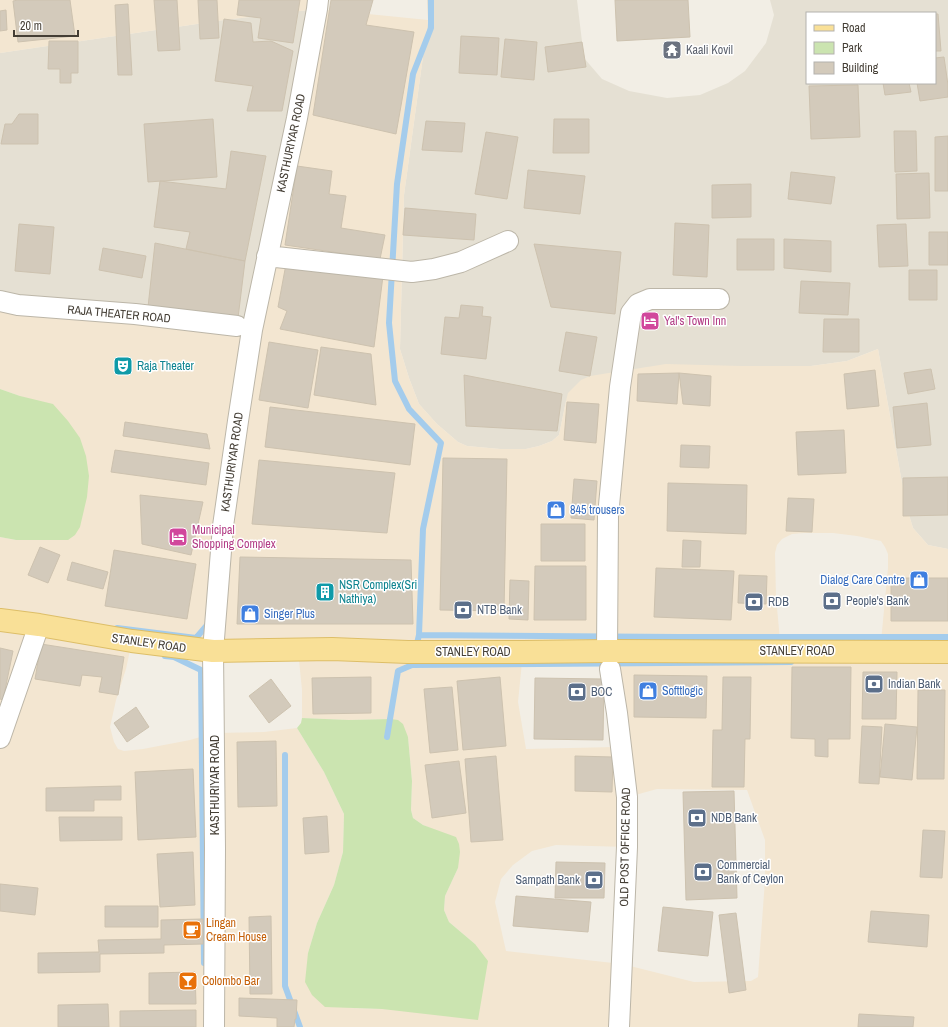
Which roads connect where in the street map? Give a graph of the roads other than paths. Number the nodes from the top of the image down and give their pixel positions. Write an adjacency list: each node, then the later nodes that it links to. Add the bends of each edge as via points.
1 (318, 0): 3 (street, KASTHURIYAR ROAD, via 297,118)
2 (508, 241): 3 (street, via 461,262 412,272)
3 (267, 256): 9 (street, KASTHURIYAR ROAD, via 252,330 223,526)
4 (719, 299): 11 (street, OLD POST OFFICE ROAD, via 650,299 638,304 632,313 620,387 608,516)
5 (0, 301): 6 (street, RAJA THEATER ROAD, via 18,305 135,314)
6 (237, 326)
7 (0, 620): 8 (main road, STANLEY ROAD)
8 (39, 625): 9 (main road, STANLEY ROAD, via 132,641); 12 (street)
9 (213, 651): 11 (main road, STANLEY ROAD, via 332,649 523,652); 13 (street, KASTHURIYAR ROAD)
10 (948, 652): 11 (main road, STANLEY ROAD)
11 (608, 660): 14 (street, OLD POST OFFICE ROAD, via 627,797)
12 (0, 738)
13 (214, 1027)
14 (619, 1027)

